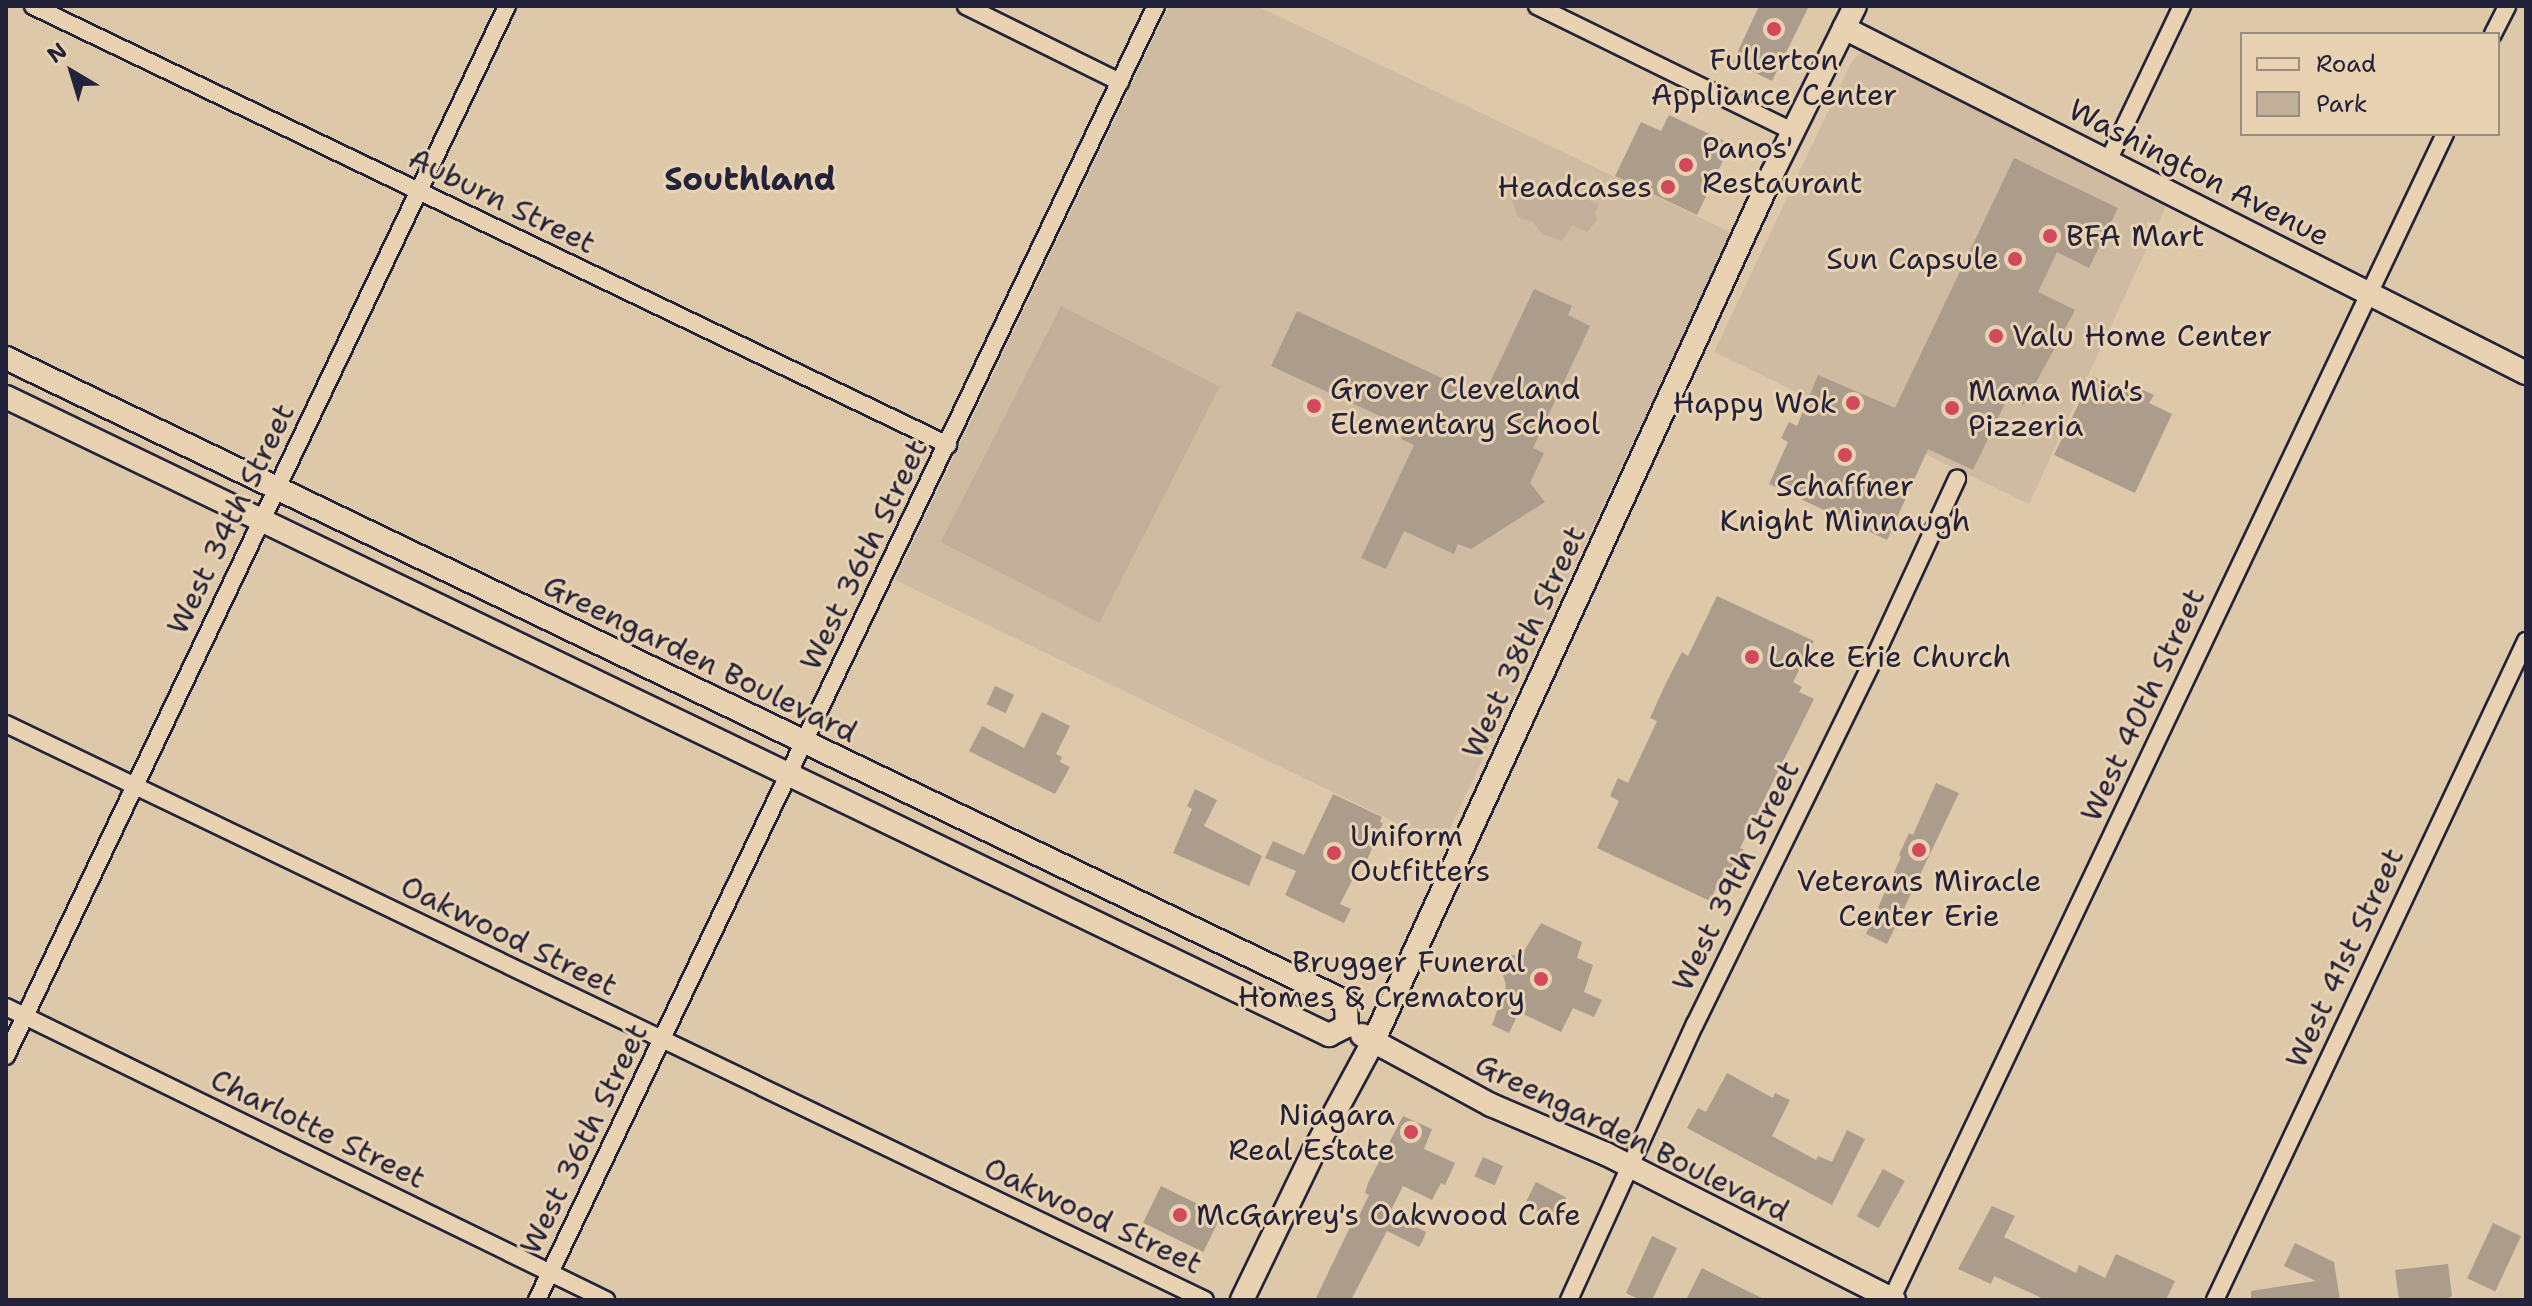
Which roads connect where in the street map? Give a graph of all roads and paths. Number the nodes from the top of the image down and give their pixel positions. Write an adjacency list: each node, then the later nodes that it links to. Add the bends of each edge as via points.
1 (33, 6): 15 (street, Auburn Street)
2 (507, 6): 15 (street, West 34th Street)
3 (966, 6): 11 (street)
4 (1156, 6): 11 (street, West 36th Street)
5 (1537, 6): 12 (street)
6 (1855, 6): 9 (street, West 38th Street)
7 (2182, 6): 14 (street)
8 (2507, 6): 10 (street)
9 (1844, 28): 12 (street, West 38th Street); 14 (street, Washington Avenue)
10 (2494, 32)
11 (1120, 82): 20 (street, West 36th Street)
12 (1792, 131): 33 (street, West 38th Street)
13 (2444, 136): 16 (street, West 40th Street)
14 (2108, 161): 16 (street, Washington Avenue)
15 (419, 192): 20 (street, Auburn Street); 22 (street, West 34th Street)
16 (2369, 292): 18 (street, Washington Avenue); 42 (street, West 40th Street)
17 (6, 358): 22 (street, Greengarden Boulevard)
18 (2526, 373)
19 (6, 397): 23 (street)
20 (948, 445): 26 (street, West 36th Street)
21 (1957, 479): 35 (street, West 39th Street)
22 (277, 487): 23 (street, West 34th Street); 26 (street, Greengarden Boulevard)
23 (261, 520): 27 (street); 28 (street, West 34th Street)
24 (2526, 641): 43 (street, West 41st Street)
25 (6, 724): 28 (street, Oakwood Street)
26 (805, 744): 27 (street, West 36th Street); 31 (street, Greengarden Boulevard, via 1346,1002)
27 (790, 776): 31 (street, via 1329,1035); 32 (street, West 36th Street)
28 (133, 786): 30 (street, West 34th Street); 32 (street, Oakwood Street)
29 (6, 1007): 30 (street, Charlotte Street)
30 (24, 1016): 34 (street, West 34th Street); 36 (street, Charlotte Street)
31 (1347, 1026): 33 (street, Greengarden Boulevard)
32 (662, 1041): 36 (street, West 36th Street); 39 (street, Oakwood Street)
33 (1373, 1042): 35 (street, Greengarden Boulevard, via 1491,1105); 40 (street, West 38th Street)
34 (6, 1056)
35 (1631, 1167): 41 (street, West 39th Street); 42 (street, Greengarden Boulevard)
36 (550, 1273): 37 (street, West 36th Street); 38 (street, Charlotte Street)
37 (537, 1300)
38 (606, 1300)
39 (1205, 1300)
40 (1242, 1300)
41 (1569, 1300)
42 (1892, 1300)
43 (2215, 1300)

